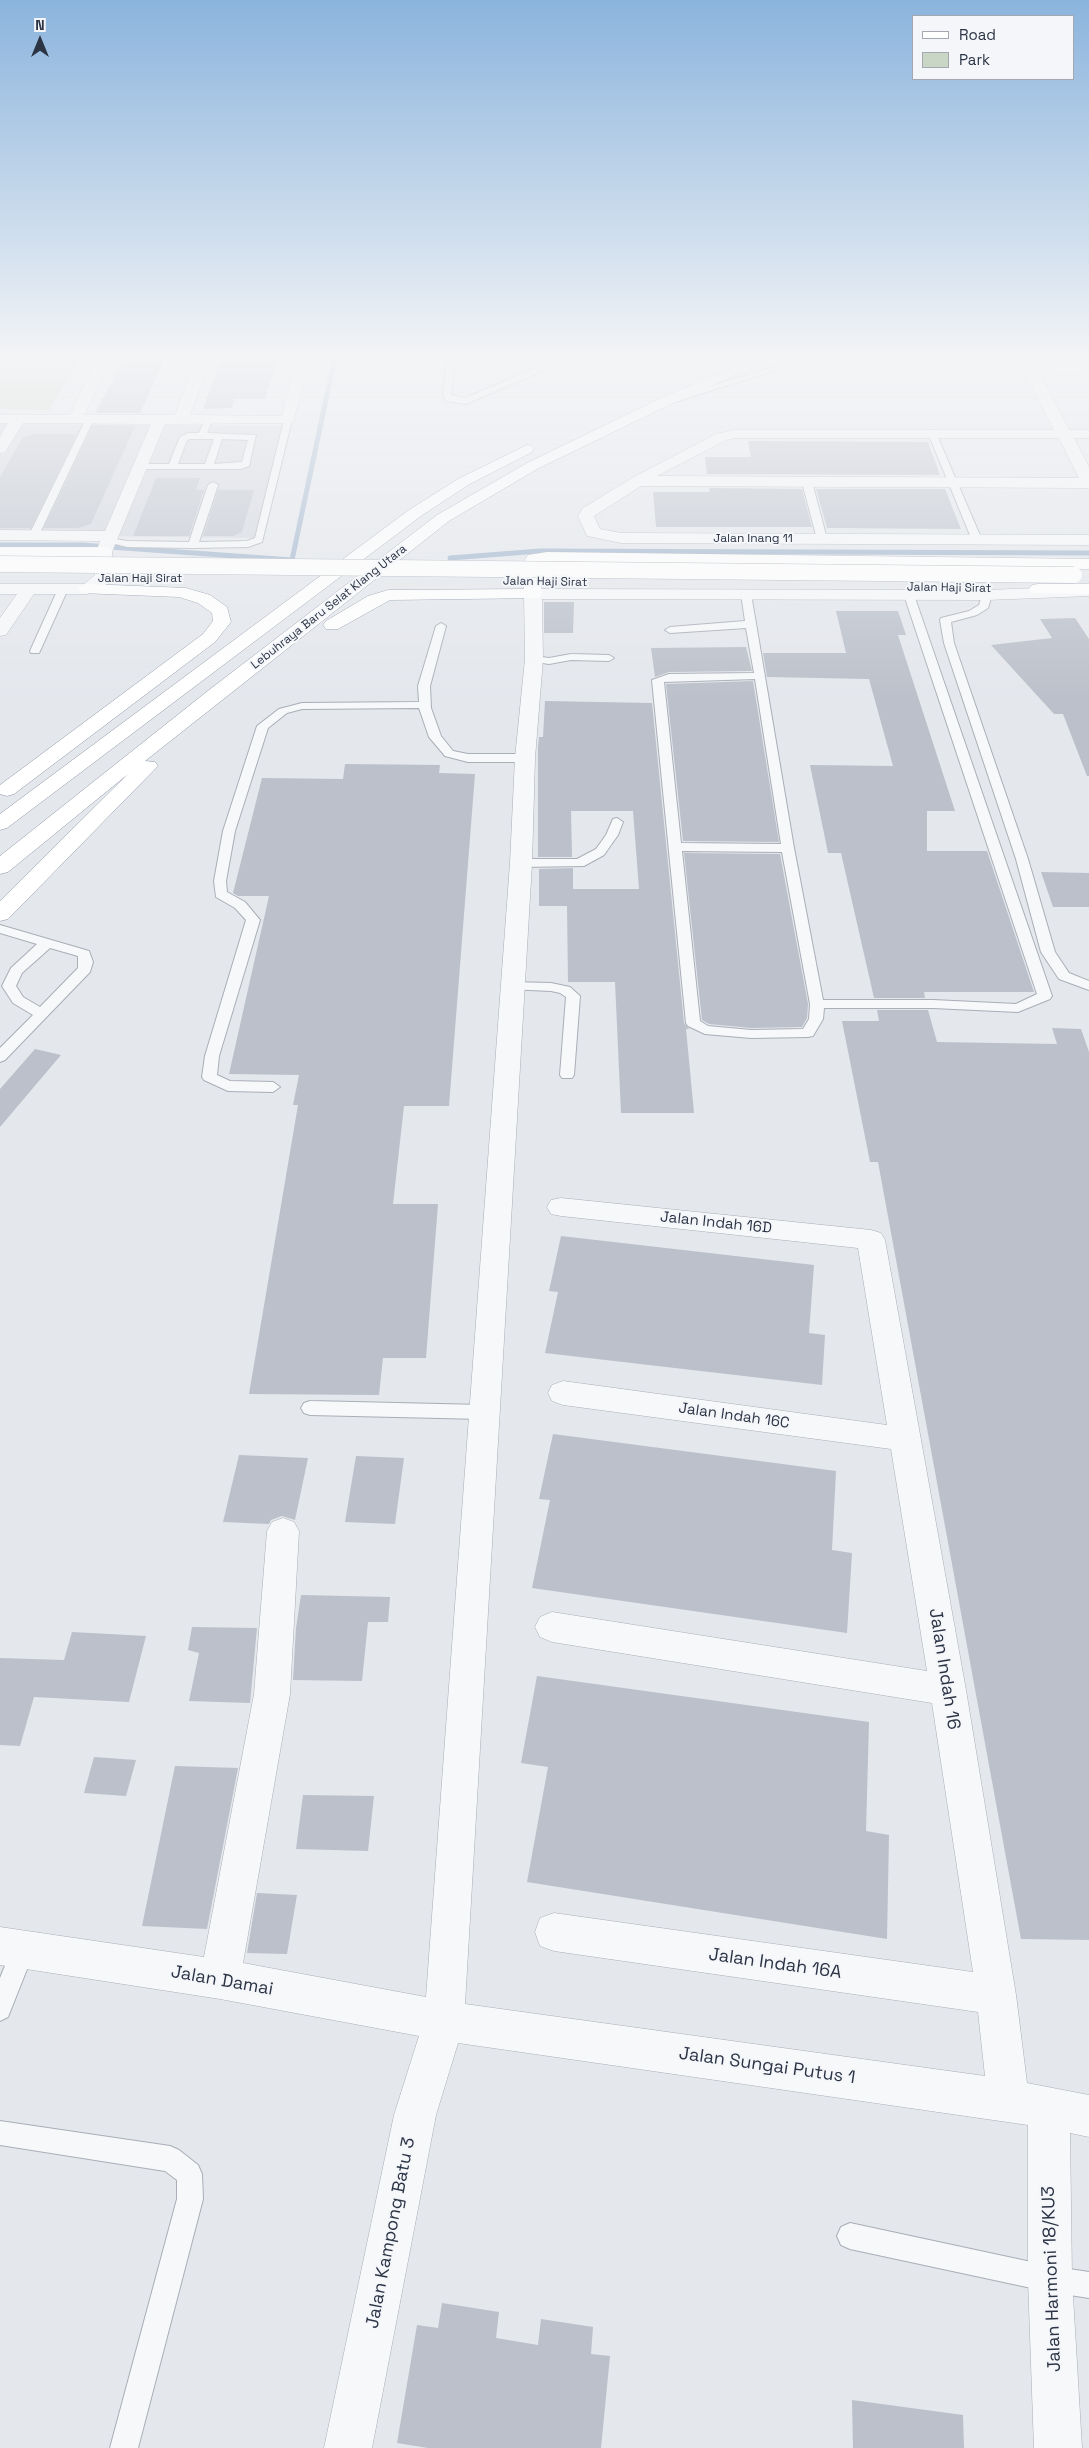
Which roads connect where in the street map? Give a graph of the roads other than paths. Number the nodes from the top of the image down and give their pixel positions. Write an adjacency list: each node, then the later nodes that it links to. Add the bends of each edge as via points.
1 (65, 471): 14 (lane)
2 (138, 471): 18 (street)
3 (276, 471): 19 (lane, via 259,540 248,544)
4 (485, 471): 41 (main road, Lebuhraya Baru Selat Klang Utara, via 415,513)
5 (523, 471): 43 (main road, Lebuhraya Baru Selat Klang Utara, via 443,518)
6 (655, 471): 8 (street, Jalan Inang 11)
7 (948, 471): 11 (lane)
8 (636, 481): 9 (street); 15 (street, Jalan Inang 11, via 589,511 586,516 593,533 620,538)
9 (807, 482): 11 (street); 15 (lane)
10 (1089, 482): 11 (street)
11 (953, 483): 16 (lane)
12 (213, 485): 19 (lane)
13 (0, 535): 14 (street)
14 (34, 535): 18 (street)
15 (822, 539): 16 (street, Jalan Inang 11)
16 (977, 540): 17 (street, Jalan Inang 11)
17 (1089, 540)
18 (108, 544): 19 (lane); 20 (main road); 28 (street, via 104,576 98,584)
19 (193, 545)
20 (0, 552)
21 (0, 564): 23 (main road, Jalan Haji Sirat, bridge)
22 (1089, 564): 30 (main road, via 547,557 534,559 531,563)
23 (1081, 575)
24 (0, 579): 29 (main road, Jalan Haji Sirat, via 457,580)
25 (0, 589): 26 (street)
26 (29, 589): 27 (street); 37 (street)
27 (63, 589): 28 (street); 38 (lane)
28 (87, 589): 46 (main road, via 180,592 221,610 222,622 209,638)
29 (1089, 590): 33 (street)
30 (533, 594): 31 (street); 40 (street, Jalan Kampong Batu 3); 43 (main road, via 388,595 374,600)
31 (746, 594): 32 (street); 34 (lane)
32 (909, 595): 33 (street); 58 (lane, via 1045,996 1018,1008)
33 (987, 595): 57 (lane, via 984,606 973,613 945,620 949,643 1022,859 1048,952 1064,976)
34 (751, 624): 36 (lane); 42 (lane)
35 (441, 626): 44 (lane, via 424,686)
36 (670, 630)
37 (0, 631)
38 (35, 651)
39 (609, 658): 40 (lane, via 571,657 549,662)
40 (534, 659): 45 (street, Jalan Kampong Batu 3)
41 (208, 670): 46 (main road); 48 (main road, Lebuhraya Baru Selat Klang Utara)
42 (760, 676): 49 (lane, via 669,677 658,680); 50 (lane)
43 (223, 688): 52 (main road, Lebuhraya Baru Selat Klang Utara); 53 (main road)
44 (425, 705): 45 (lane, via 435,737 450,754 468,758); 62 (lane, via 302,706 283,711 263,726 229,832 220,881 222,894 240,905 253,920 212,1056 209,1076 228,1086)
45 (525, 758): 51 (street, Jalan Kampong Batu 3)
46 (4, 792)
47 (617, 822): 51 (lane, via 600,852 579,863)
48 (0, 824)
49 (675, 847): 50 (lane); 58 (lane, via 693,1023 705,1030 808,1033 816,1019)
50 (788, 848): 58 (lane)
51 (521, 863): 56 (street, Jalan Kampong Batu 3)
52 (0, 867)
53 (0, 914)
54 (0, 929): 55 (lane)
55 (46, 944): 59 (lane, via 16,971 8,986 18,1000); 59 (lane, via 84,954 86,962 85,969)
56 (512, 986): 61 (lane, via 551,987 565,990 572,996); 67 (street, Jalan Kampong Batu 3)
57 (1089, 986)
58 (817, 1004)
59 (42, 1014): 60 (lane)
60 (0, 1057)
61 (567, 1075)
62 (273, 1087)
63 (561, 1207): 64 (street, Jalan Indah 16D)
64 (871, 1240): 68 (street, Jalan Indah 16)
65 (563, 1393): 68 (street, Jalan Indah 16C)
66 (310, 1408): 67 (lane)
67 (483, 1412): 77 (street, Jalan Kampong Batu 3)
68 (905, 1440): 71 (street, Jalan Indah 16)
69 (282, 1531): 74 (street, via 272,1694)
70 (552, 1627): 71 (street)
71 (948, 1690): 75 (street, Jalan Indah 16)
72 (554, 1932): 75 (street, Jalan Indah 16A)
73 (11, 1947): 74 (street, Jalan Damai); 76 (lane)
74 (220, 1979): 77 (street, Jalan Damai)
75 (996, 1995): 78 (street, Jalan Indah 16)
76 (0, 2009)
77 (444, 2021): 78 (street, Jalan Sungai Putus 1); 84 (street, Jalan Kampong Batu 3, via 415,2115)
78 (1008, 2100): 79 (street, Jalan Sungai Putus 1)
79 (1069, 2112): 82 (street, Jalan Harmoni 18/KU3)
80 (0, 2133): 83 (lane, via 170,2159 190,2174 190,2199)
81 (850, 2236): 82 (lane)
82 (1070, 2282): 85 (street, Jalan Harmoni 18/KU3)
83 (124, 2448)
84 (348, 2448)
85 (1058, 2448)

